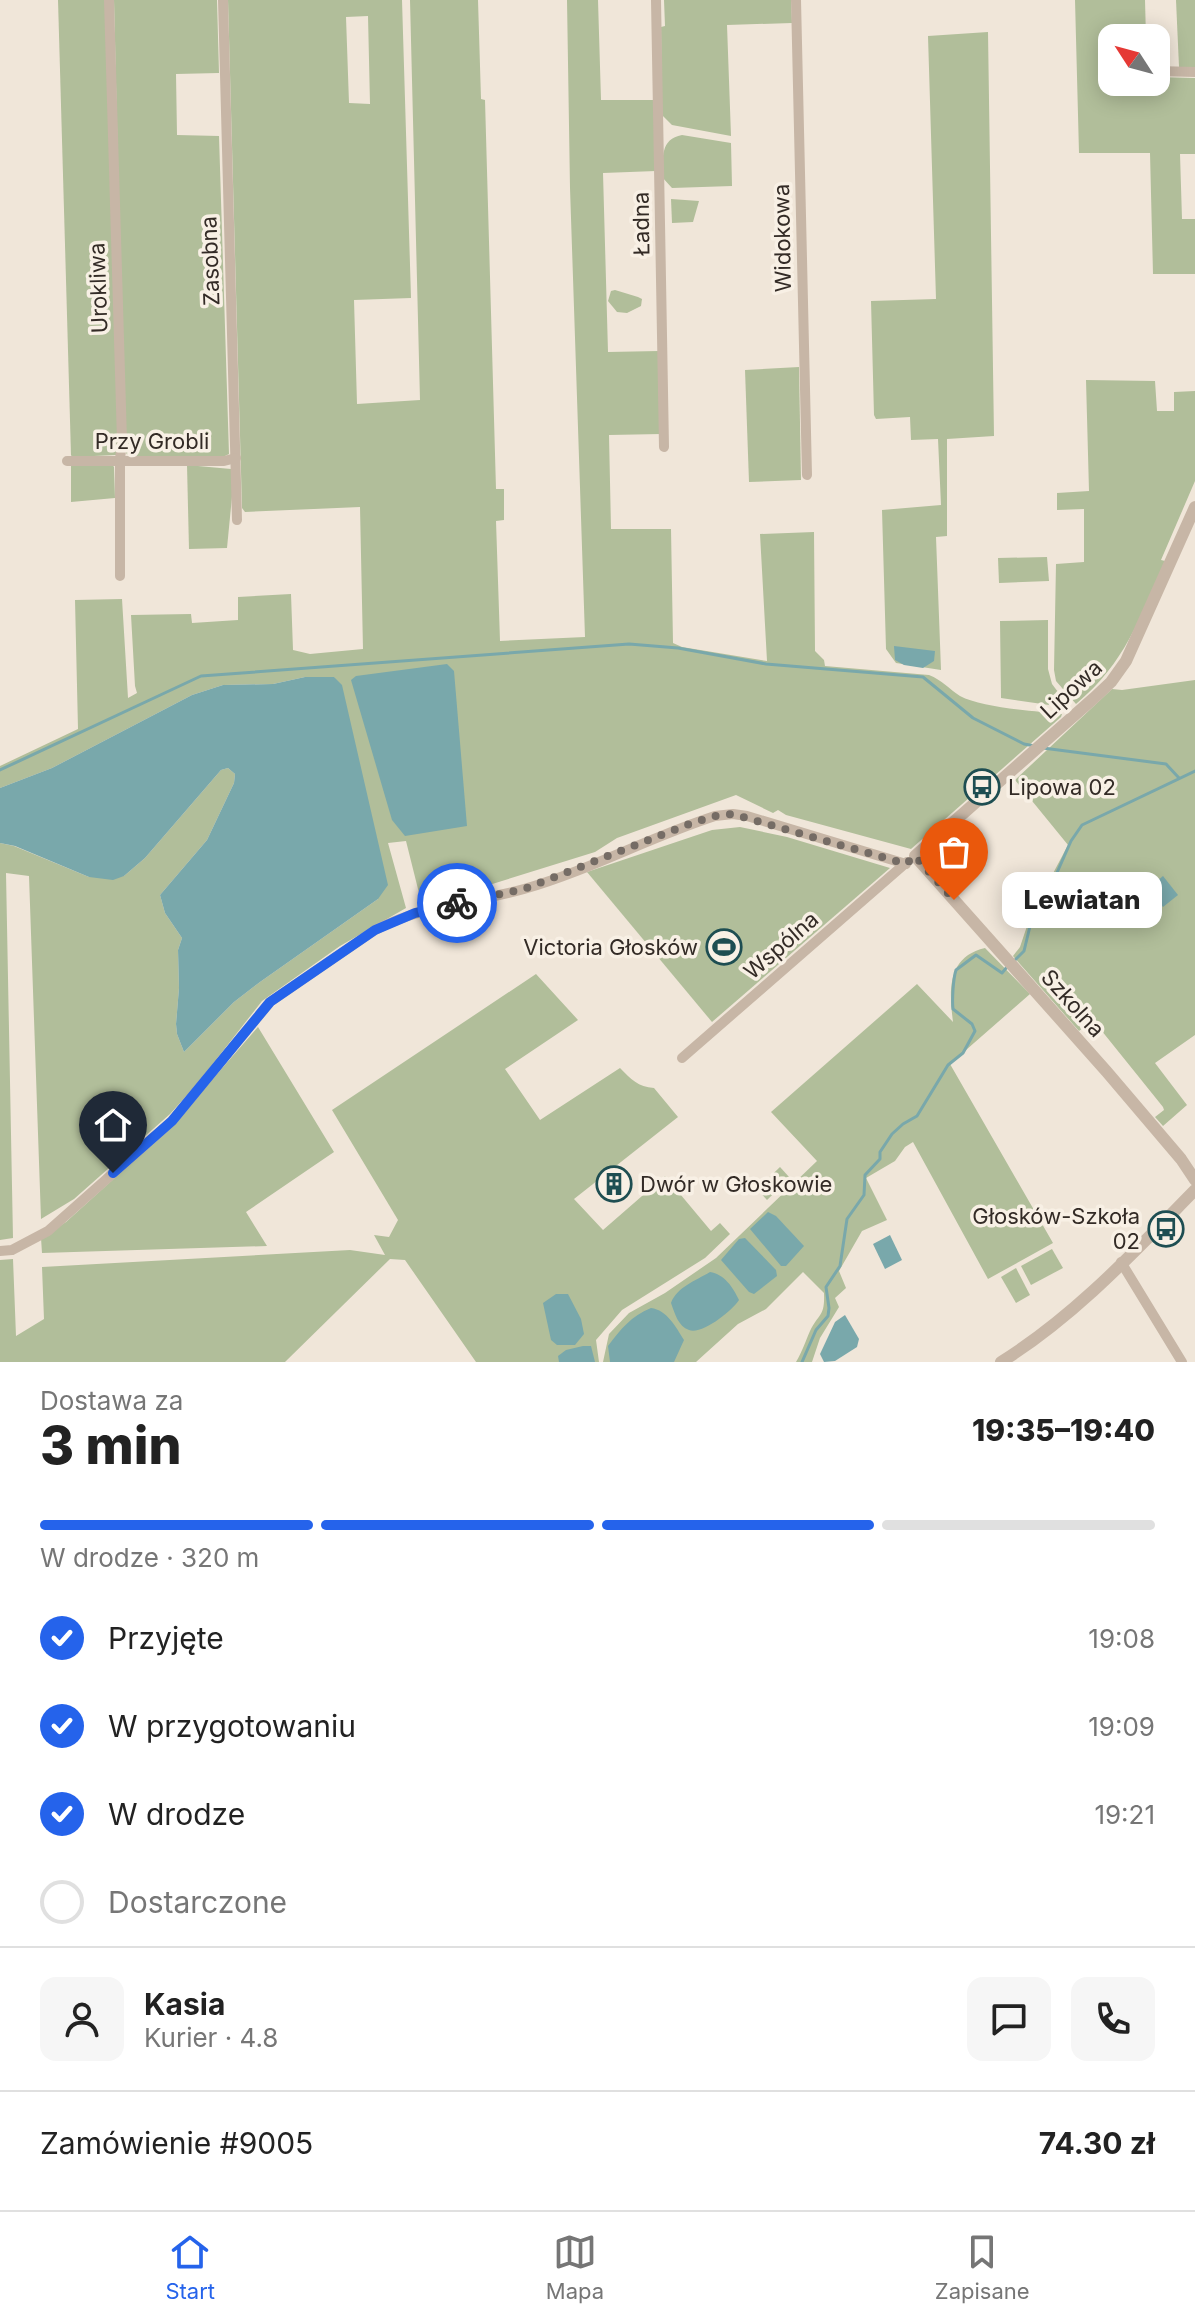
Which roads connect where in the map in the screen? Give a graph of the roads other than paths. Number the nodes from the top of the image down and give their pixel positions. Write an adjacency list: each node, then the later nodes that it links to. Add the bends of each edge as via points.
1 (109, 0): 9 (street, Urokliwa)
2 (223, 0): 8 (street, Zasobna)
3 (656, 0): 7 (street, Ładna)
4 (796, 0): 11 (street, Widokowa)
5 (1170, 71): 6 (street)
6 (1195, 72)
7 (664, 447)
8 (236, 458): 9 (street, Przy Grobli); 13 (street, Zasobna)
9 (120, 459): 10 (street, Przy Grobli); 14 (street, Urokliwa)
10 (67, 461)
11 (807, 475)
12 (1195, 507): 15 (street, Lipowa, via 1120,671)
13 (237, 520)
14 (120, 576)
15 (910, 860): 16 (street, Wspólna); 17 (street, Szkolna, via 1018,971); 19 (street, via 733,814 715,816 524,889 415,913 375,930 270,1002 172,1121 48,1231)
16 (682, 1058)
17 (1195, 1180)
18 (1195, 1190): 20 (street)
19 (0, 1251)
20 (1121, 1262): 21 (street, via 1046,1331); 22 (street)
21 (1001, 1362)
22 (1182, 1362)

